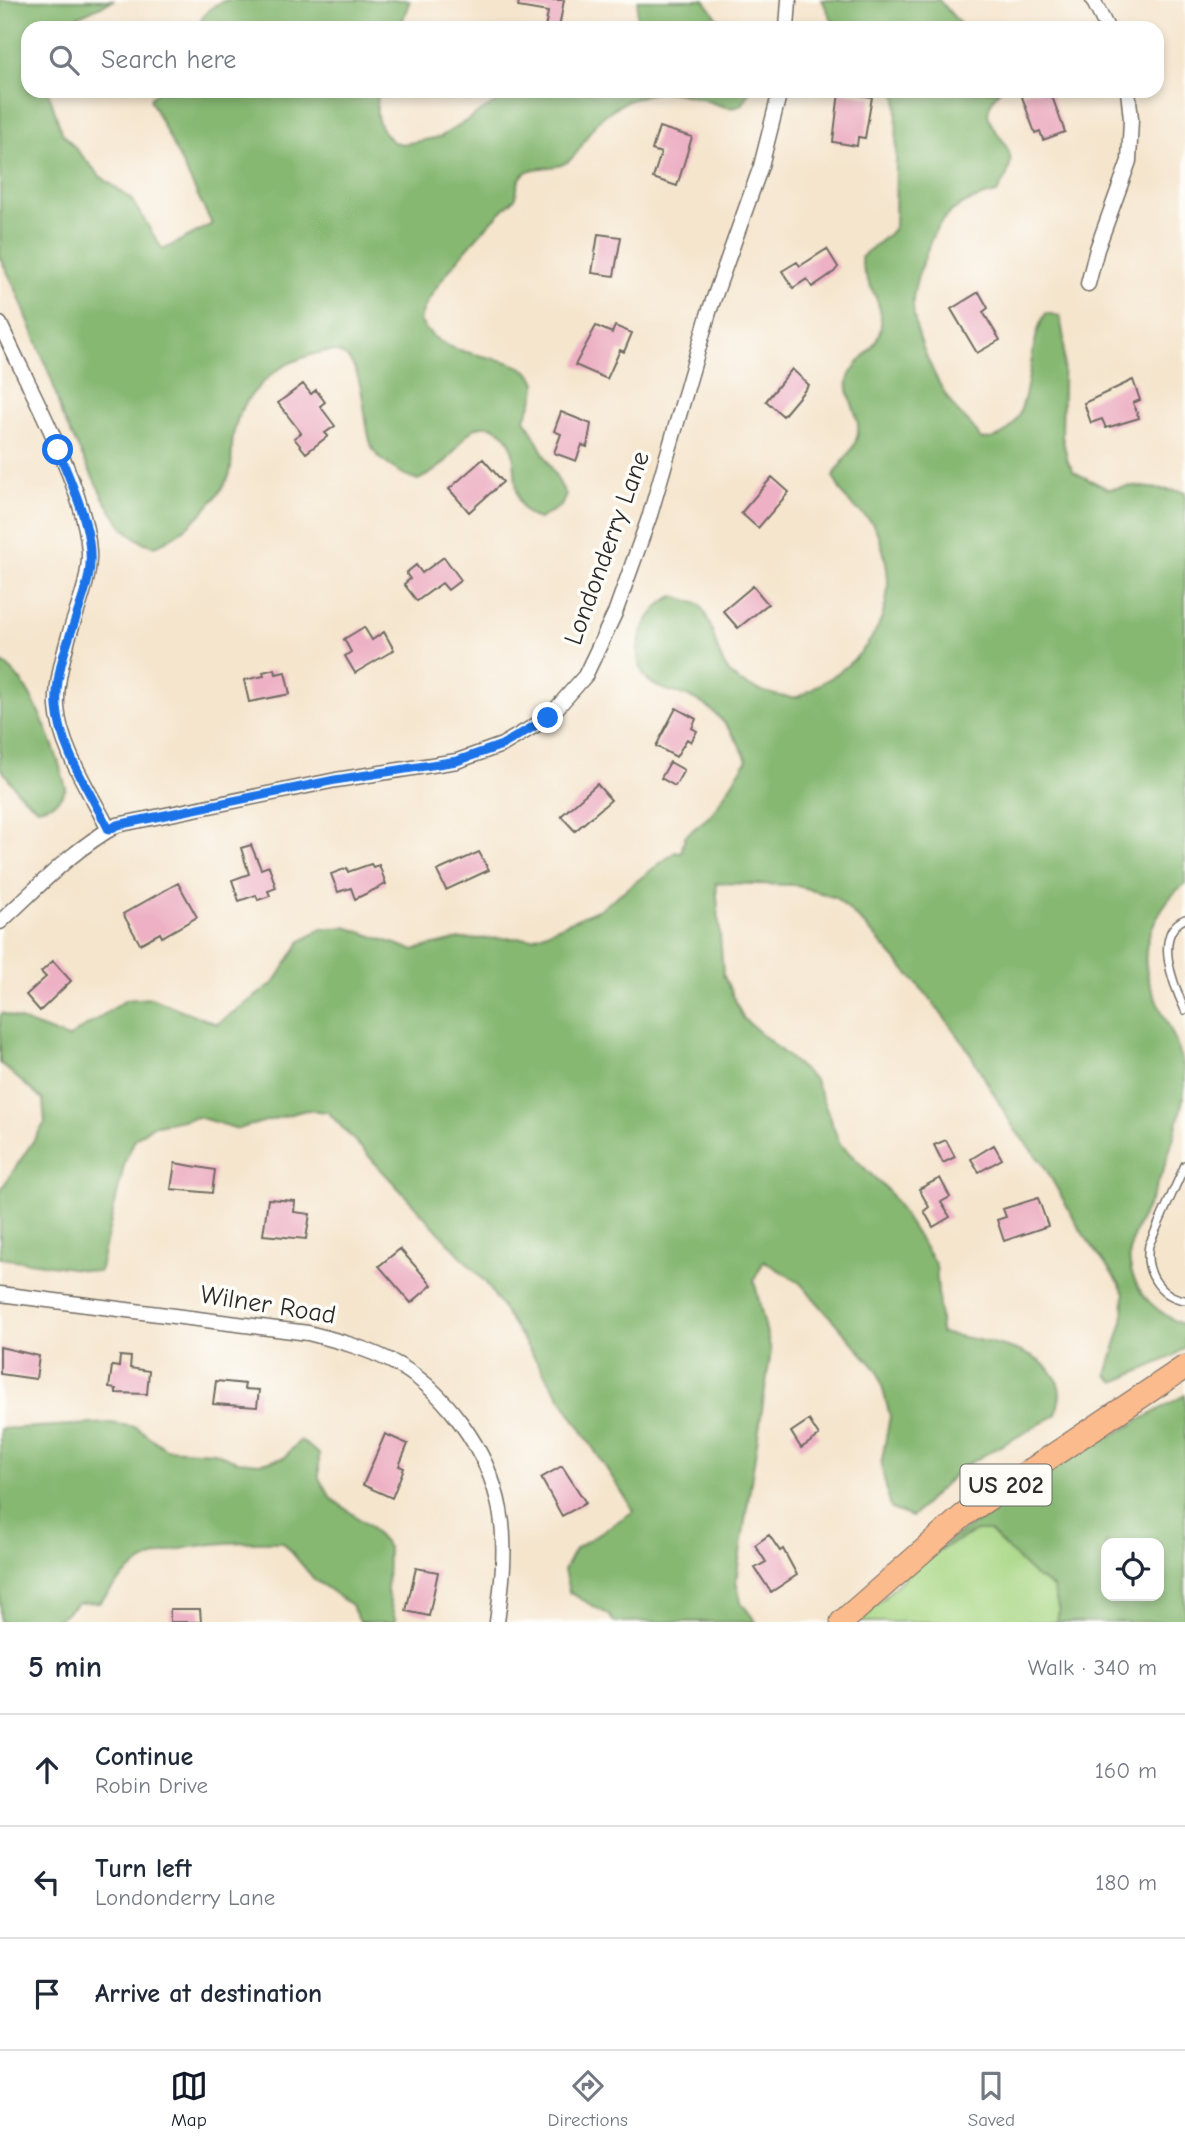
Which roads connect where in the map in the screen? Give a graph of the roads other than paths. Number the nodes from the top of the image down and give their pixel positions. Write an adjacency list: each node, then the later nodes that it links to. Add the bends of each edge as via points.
1 (789, 0): 3 (street)
2 (1093, 0): 4 (street)
3 (788, 21)
4 (1104, 21)
5 (778, 98): 9 (street, Londonderry Lane, via 761,166 709,312 650,515 619,600 585,676 548,718 502,745 457,761 335,780)
6 (1129, 98): 7 (street, via 1129,161)
7 (1088, 284)
8 (0, 324): 9 (street, via 80,506 89,576 68,639 57,687 57,710 69,748)
9 (109, 830): 11 (street, Londonderry Lane, via 50,872)
10 (1185, 919): 12 (lane, via 1170,932 1167,946)
11 (0, 922)
12 (1185, 1010)
13 (1185, 1165): 15 (lane, via 1147,1257 1150,1273 1160,1287)
14 (0, 1294): 17 (street, Wilner Road, via 308,1333 391,1361 429,1387 460,1422 483,1461 500,1509 504,1551)
15 (1185, 1300)
16 (1185, 1367): 18 (main road, US 202, via 964,1515)
17 (497, 1622)
18 (842, 1622)

